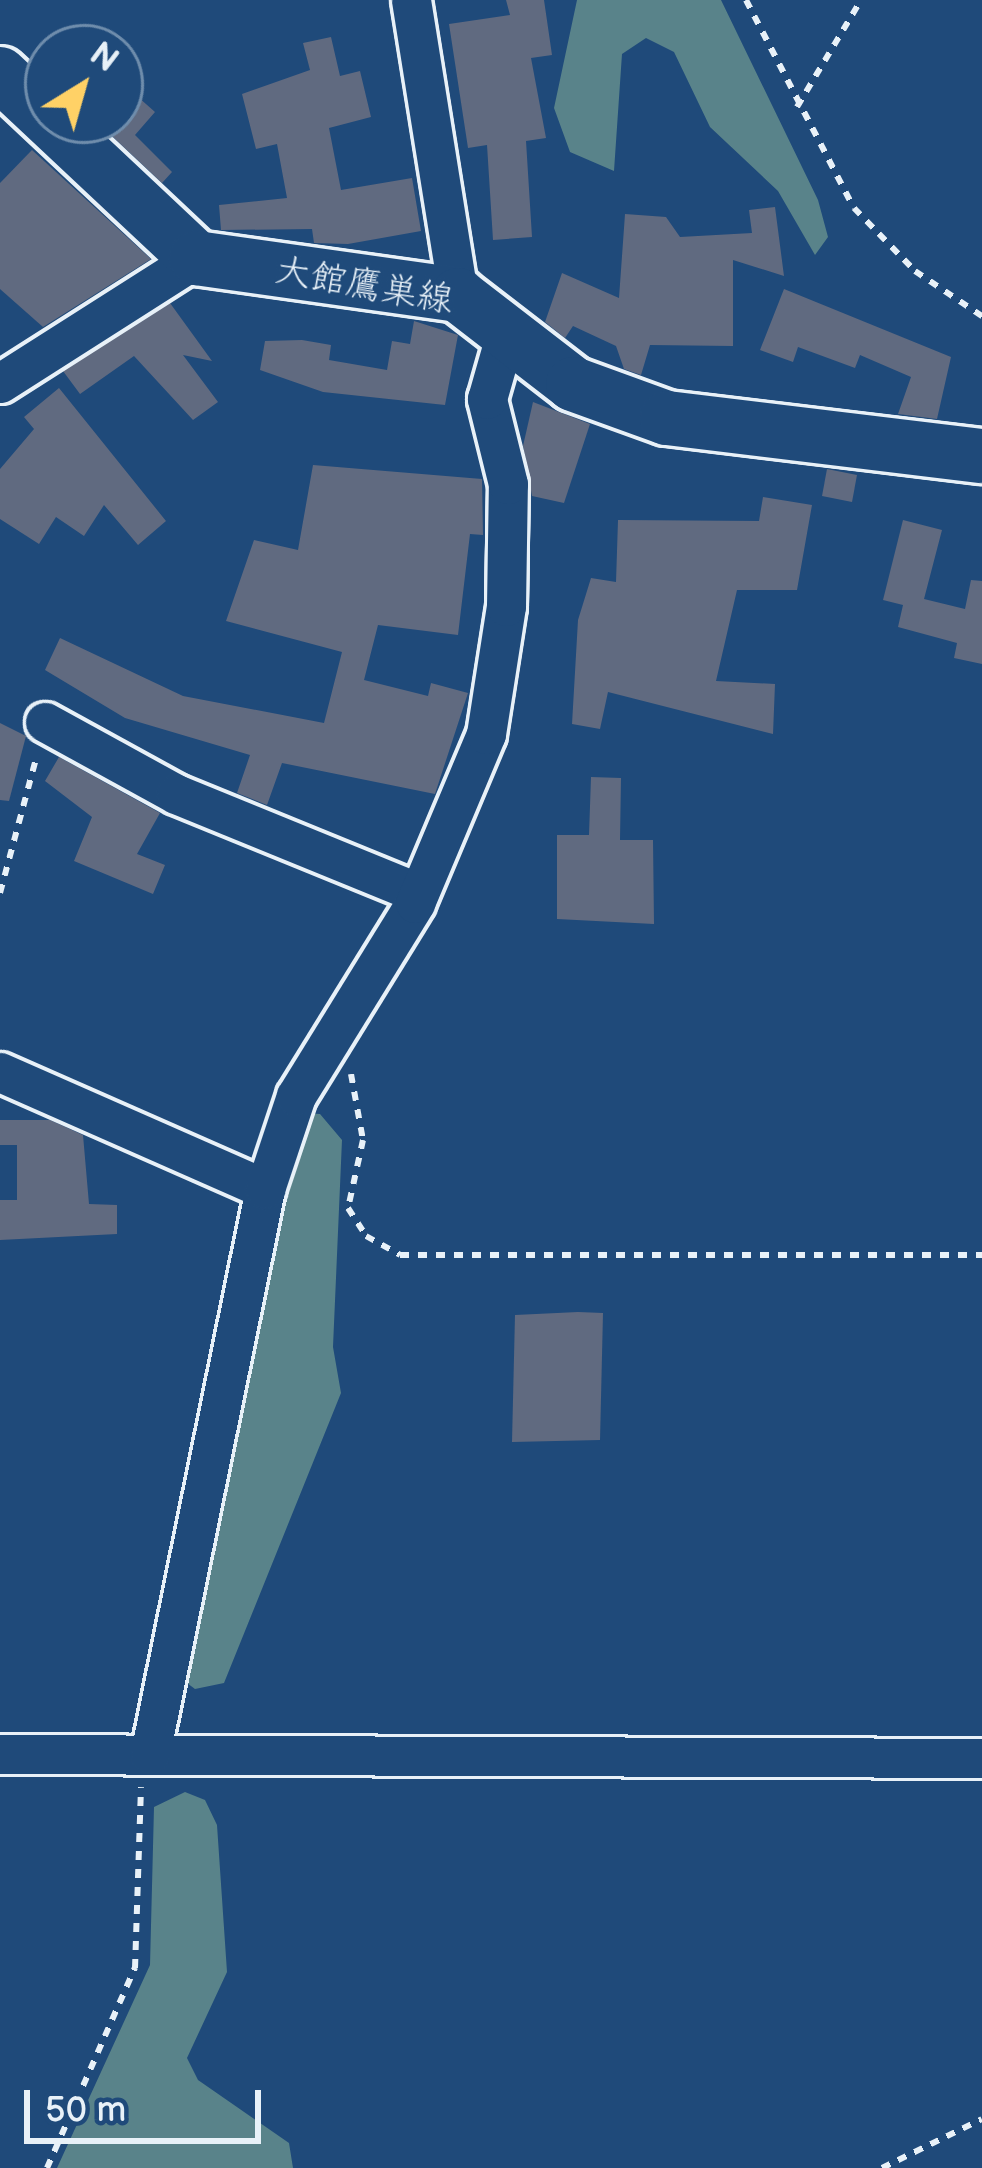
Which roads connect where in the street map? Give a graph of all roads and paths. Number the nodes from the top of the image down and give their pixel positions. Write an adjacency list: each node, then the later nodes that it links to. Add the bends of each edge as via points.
1 (411, 0): 7 (street)
2 (746, 0): 5 (path)
3 (861, 0): 5 (path)
4 (0, 74): 6 (main road)
5 (797, 106): 8 (path, via 854,208 915,272)
6 (196, 258): 7 (main road, 大館鷹巣線); 10 (street)
7 (458, 295): 9 (main road, 大館鷹巣線)
8 (982, 316)
9 (506, 336): 11 (main road, 大館鷹巣線, via 573,384 667,418); 13 (street, via 487,399 508,484 506,607 486,734)
10 (0, 383)
11 (982, 456)
12 (45, 722): 13 (street, via 176,794); 14 (path)
13 (419, 892): 15 (street)
14 (0, 893)
15 (328, 1049): 17 (street, via 296,1096); 18 (path, via 354,1078 363,1140 348,1208 366,1236 400,1256)
16 (0, 1072): 17 (street)
17 (265, 1189): 20 (street)
18 (982, 1255)
19 (0, 1754): 20 (street)
20 (150, 1754): 21 (street); 23 (path, via 134,1811 135,1967)
21 (982, 1758)
22 (982, 2120): 24 (path)
23 (47, 2168)
24 (882, 2168)

